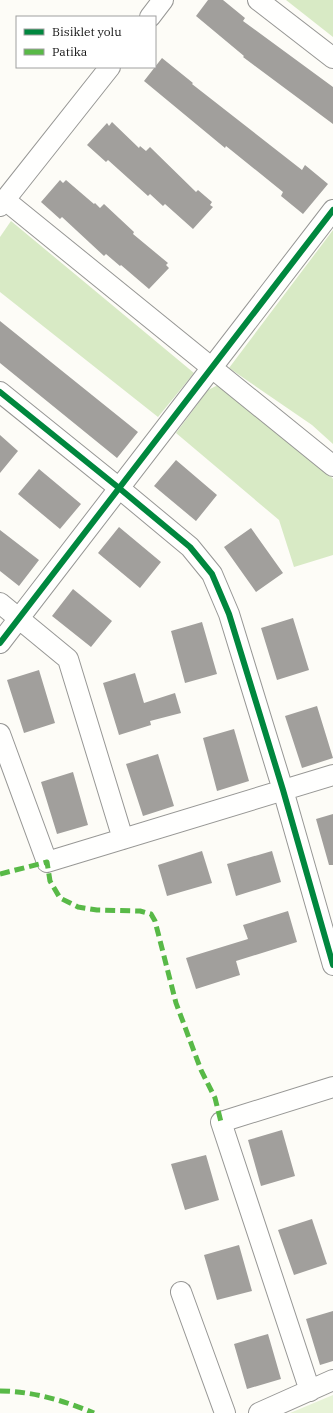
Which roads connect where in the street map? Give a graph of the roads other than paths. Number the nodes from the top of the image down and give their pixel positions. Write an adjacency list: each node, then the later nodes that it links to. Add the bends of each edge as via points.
1 (163, 0): 3 (street)
2 (258, 0): 4 (street)
3 (151, 16)
4 (333, 58)
5 (109, 68): 6 (street)
6 (3, 203): 8 (street)
7 (333, 210): 8 (street)
8 (212, 368): 10 (street); 11 (street)
9 (0, 392): 11 (street)
10 (333, 466)
11 (119, 488): 13 (street); 17 (street, via 190,547 212,574 229,614)
12 (0, 603): 13 (street)
13 (19, 619): 14 (street); 18 (street, via 68,659)
14 (0, 643)
15 (0, 734): 18 (street, via 47,862)
16 (333, 775): 17 (street)
17 (283, 790): 18 (street); 19 (street)
18 (123, 839)
19 (333, 965)
20 (333, 1087): 23 (street, via 221,1122)
21 (181, 1292): 24 (street)
22 (333, 1380): 23 (street)
23 (310, 1390): 25 (street)
24 (224, 1413)
25 (259, 1413)

